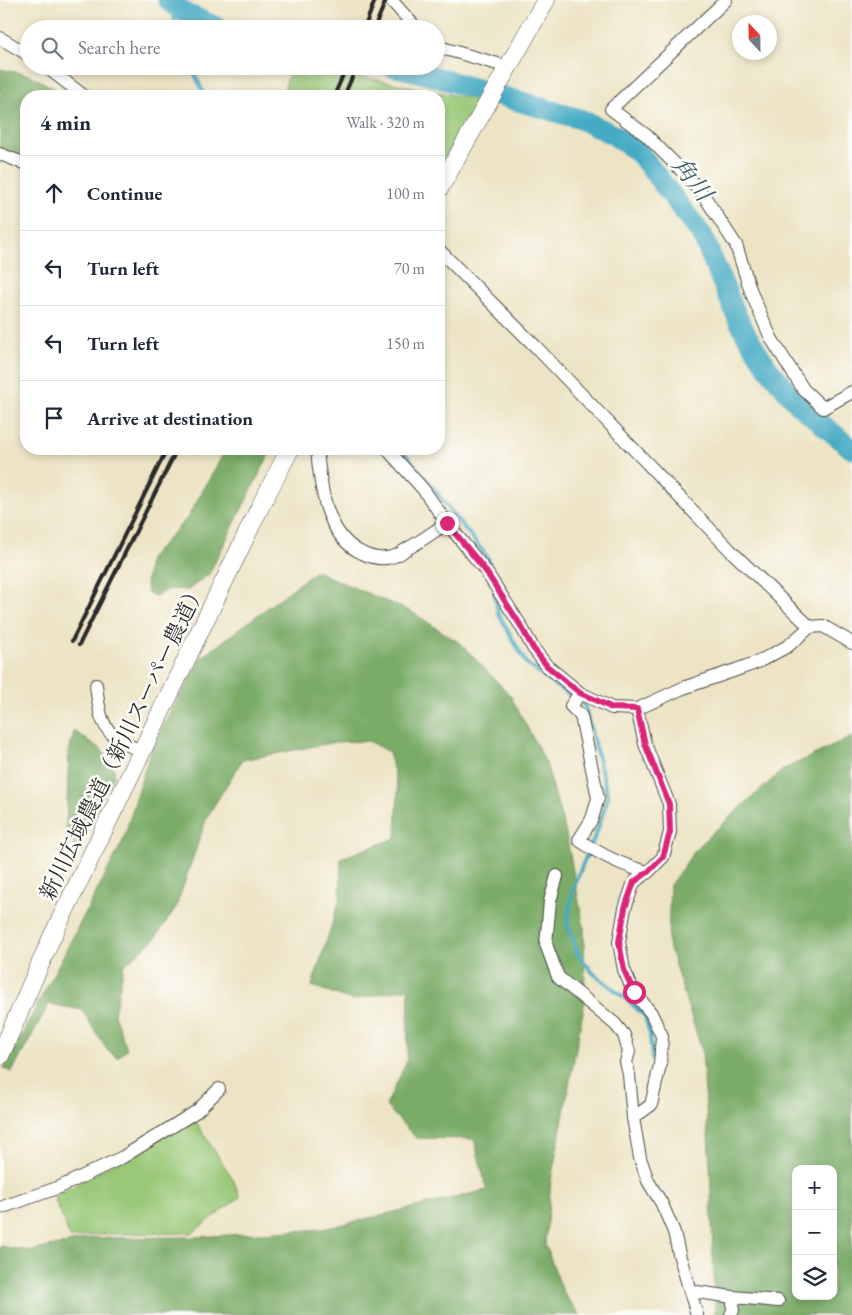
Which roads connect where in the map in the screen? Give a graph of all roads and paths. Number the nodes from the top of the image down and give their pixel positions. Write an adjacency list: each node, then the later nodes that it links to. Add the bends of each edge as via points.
1 (546, 0): 8 (street)
2 (726, 0): 15 (street, via 611,109 646,135 706,199 736,245 751,292 771,338 803,389 823,408)
3 (394, 2): 4 (street)
4 (409, 20)
5 (0, 38): 7 (street)
6 (445, 49): 8 (street)
7 (20, 50)
8 (506, 71): 13 (street)
9 (57, 75): 10 (street)
10 (76, 90)
11 (0, 154): 12 (street)
12 (20, 162)
13 (445, 178)
14 (445, 256): 20 (street, via 731,551)
15 (852, 392)
16 (287, 455): 25 (street, 新川広域農道（新川スーパー農道）)
17 (317, 455): 19 (street, via 329,515 338,532 356,550 379,558 395,556)
18 (393, 455): 19 (street)
19 (447, 523): 23 (street, via 485,570 547,666)
20 (810, 627): 21 (street, via 823,626); 24 (street, via 788,646 758,662 683,688)
21 (852, 643)
22 (96, 685): 25 (street, via 99,712 105,727 120,741)
23 (580, 693): 24 (street, via 612,708); 26 (street, via 570,706 581,716 598,798 592,819 580,840 596,852 630,868)
24 (637, 709): 26 (street, via 645,744 669,804 670,832 663,857)
25 (142, 751): 28 (street, 新川広域農道（新川スーパー農道）, via 52,937)
26 (648, 872): 30 (street, via 634,882 619,942 624,970 634,992 651,1013 662,1036 652,1105)
27 (557, 876): 30 (street, via 550,901 546,944 558,978 624,1035 629,1052 626,1062)
28 (0, 1056)
29 (219, 1089): 31 (street, via 197,1110 124,1157 60,1187)
30 (633, 1118): 32 (street, via 640,1158 674,1232)
31 (0, 1208)
32 (690, 1291): 33 (street); 35 (street)
33 (733, 1297): 34 (street); 36 (street)
34 (778, 1300)
35 (697, 1315)
36 (731, 1315)

